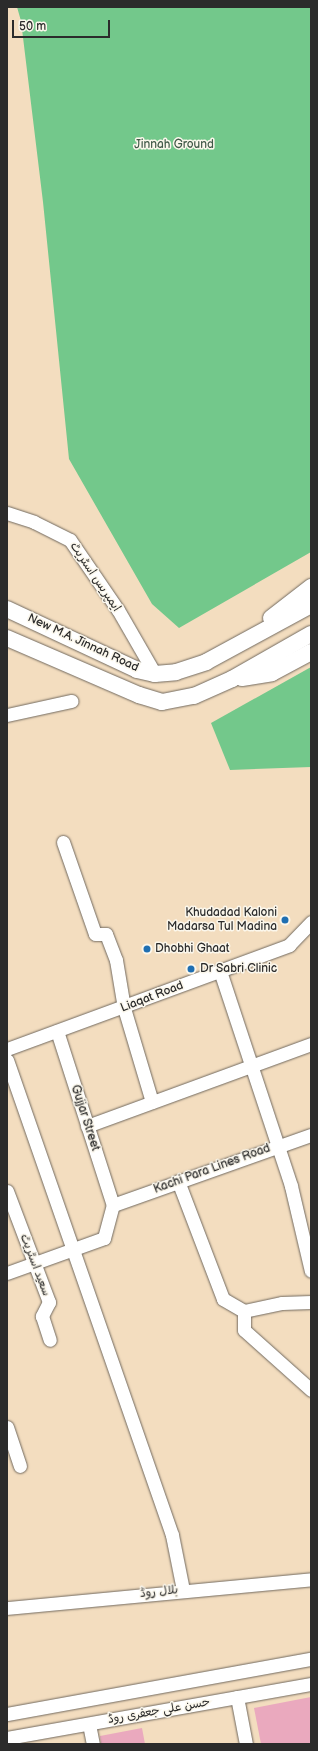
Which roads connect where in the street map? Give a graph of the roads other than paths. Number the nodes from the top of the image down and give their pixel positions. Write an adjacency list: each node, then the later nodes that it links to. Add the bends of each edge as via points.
1 (7, 513): 9 (street, ایمپریس اسٹریٹ, via 34,522 70,540 118,610)
2 (311, 587): 8 (main road)
3 (311, 605): 8 (main road, New M.A. Jinnah Road)
4 (7, 609): 9 (main road, New M.A. Jinnah Road, via 137,670)
5 (311, 634): 10 (main road, New M.A. Jinnah Road)
6 (7, 638): 10 (main road, New M.A. Jinnah Road, via 138,696 162,702 194,696)
7 (311, 652): 10 (main road, via 272,673)
8 (226, 653): 9 (main road, New M.A. Jinnah Road, via 176,672)
9 (155, 674)
10 (232, 679)
11 (71, 701): 12 (street)
12 (7, 715)
13 (63, 842): 16 (street, via 95,934 106,934 116,960)
14 (310, 926): 15 (street, Liaqat Road, via 289,945)
15 (220, 971): 16 (street, Liaqat Road); 21 (street)
16 (124, 1008): 17 (street, Liaqat Road); 22 (street)
17 (57, 1031): 19 (street, Liaqat Road); 23 (street, Gujjar Street)
18 (311, 1044): 21 (street)
19 (7, 1049)
20 (7, 1060): 29 (street)
21 (251, 1066): 22 (street); 25 (street)
22 (152, 1102): 23 (street)
23 (87, 1126): 28 (street, Gujjar Street)
24 (311, 1134): 25 (street, Kachi Para Lines Road)
25 (278, 1146): 26 (street, Kachi Para Lines Road); 31 (street, via 298,1211)
26 (178, 1181): 28 (street, Kachi Para Lines Road); 34 (street, via 223,1299)
27 (7, 1191): 30 (street, سعید اسٹریٹ)
28 (113, 1205): 29 (street, via 104,1238)
29 (72, 1249): 30 (street); 40 (street, via 172,1535)
30 (33, 1263): 32 (street); 35 (street, سعید اسٹریٹ, via 49,1302 42,1316)
31 (311, 1271)
32 (7, 1273)
33 (311, 1302): 34 (street, via 282,1303)
34 (244, 1311): 36 (street, via 244,1330)
35 (50, 1340)
36 (311, 1390)
37 (7, 1427): 38 (street)
38 (20, 1466)
39 (311, 1579): 40 (street, بلال روڈ)
40 (183, 1590): 41 (street, بلال روڈ)
41 (7, 1608)
42 (311, 1659): 45 (street)
43 (311, 1684): 44 (street, حسن علی جعفری روڈ)
44 (237, 1697): 46 (street, حسن علی جعفری روڈ); 49 (street)
45 (7, 1714)
46 (89, 1724): 47 (street, حسن علی جعفری روڈ); 48 (street)
47 (7, 1738)
48 (94, 1744)
49 (246, 1744)

